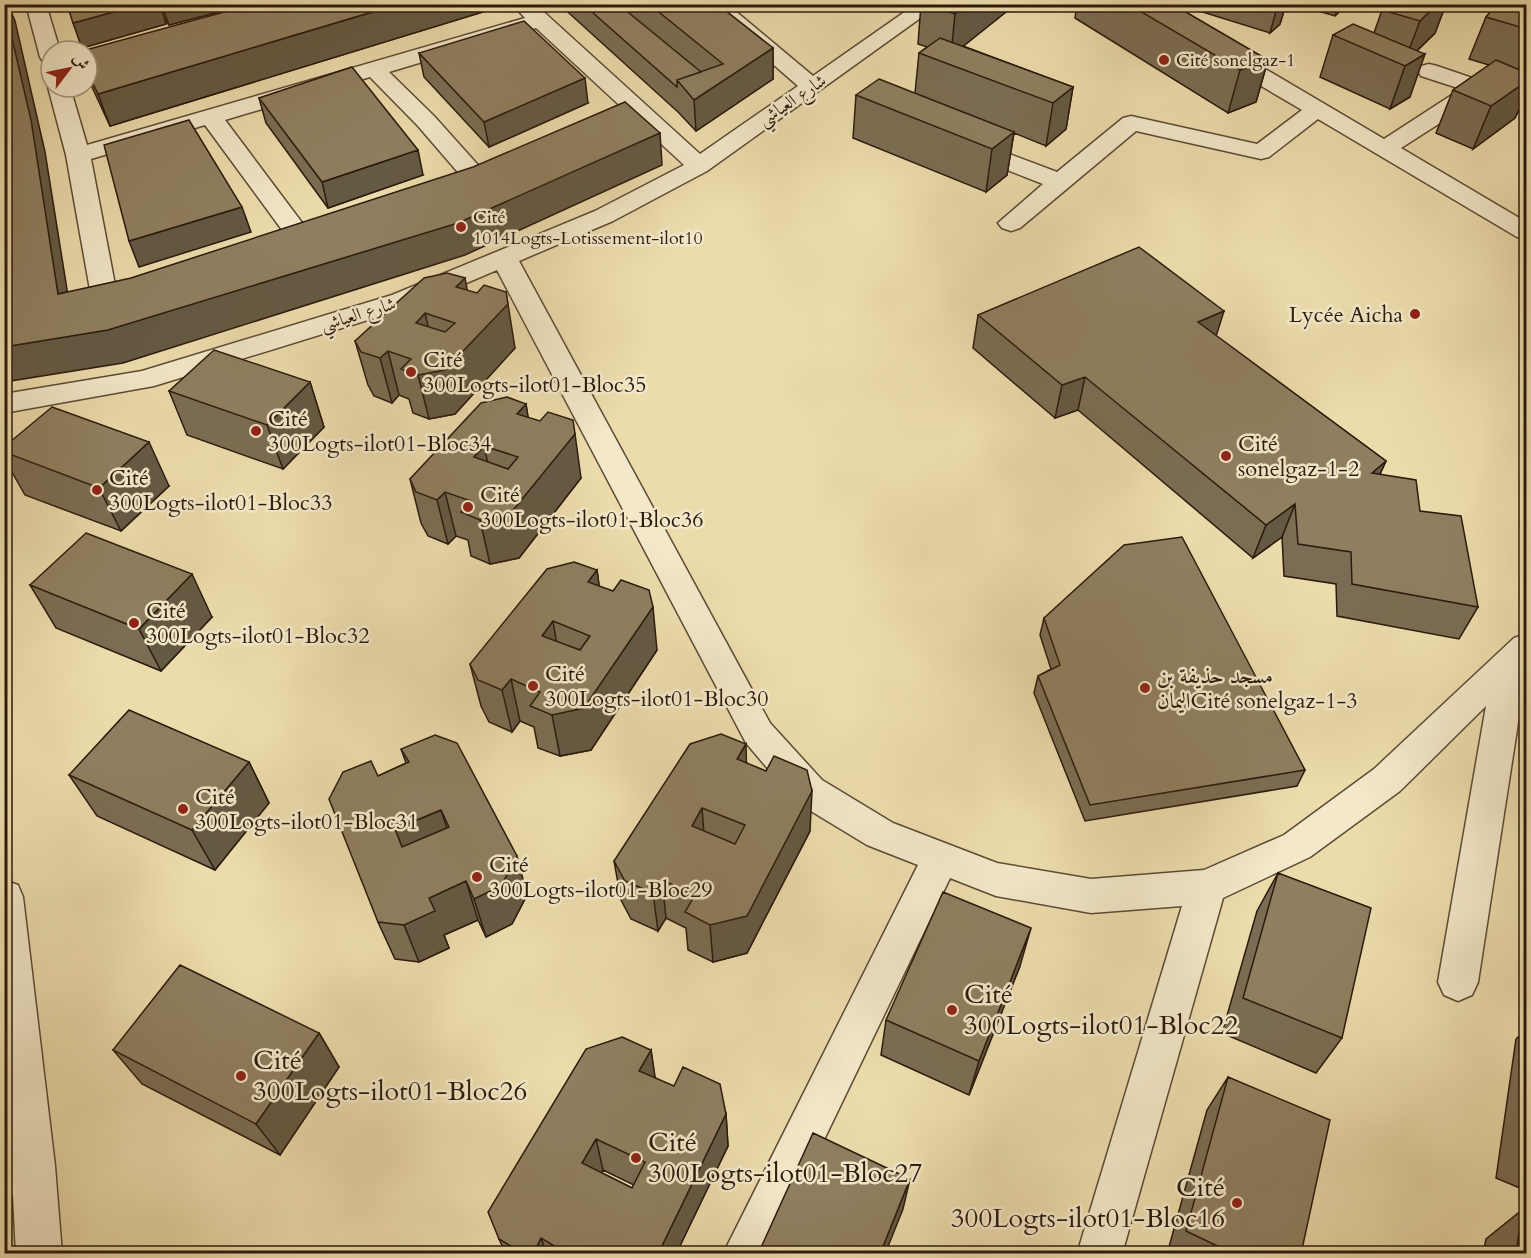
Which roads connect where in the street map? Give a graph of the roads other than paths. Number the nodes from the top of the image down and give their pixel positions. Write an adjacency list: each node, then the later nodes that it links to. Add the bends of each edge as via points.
1 (36, 4): 6 (street)
2 (522, 4): 5 (street)
3 (714, 4): 10 (street)
4 (930, 4): 10 (street, شارع العياشي)
5 (539, 21): 8 (street); 17 (street, via 625,114)
6 (46, 39)
7 (1208, 45): 12 (street)
8 (373, 68): 13 (street); 18 (street)
9 (1429, 71): 15 (street, via 1479,88)
10 (813, 86): 17 (street, شارع العياشي)
11 (62, 99): 16 (street)
12 (1317, 109): 15 (street); 19 (street, via 1261,152 1131,123)
13 (211, 117): 16 (street); 22 (street)
14 (951, 140): 19 (street)
15 (1384, 149): 21 (street)
16 (78, 155): 24 (street, via 105,301)
17 (699, 166): 23 (street, شارع العياشي, via 604,216)
18 (477, 179)
19 (1060, 182): 20 (street)
20 (1011, 222)
21 (1527, 232)
22 (301, 240)
23 (504, 258): 25 (street, شارع العياشي, via 400,301 144,380); 27 (street, via 758,733 809,791 880,834)
24 (158, 288)
25 (4, 404)
26 (1519, 654): 28 (street, via 1388,780 1297,846); 30 (street)
27 (941, 857): 28 (street, via 996,879 1091,896); 33 (street)
28 (1207, 886): 34 (street)
29 (4, 897): 31 (street)
30 (1458, 982)
31 (19, 1171): 32 (street)
32 (39, 1254)
33 (745, 1254)
34 (1099, 1254)

